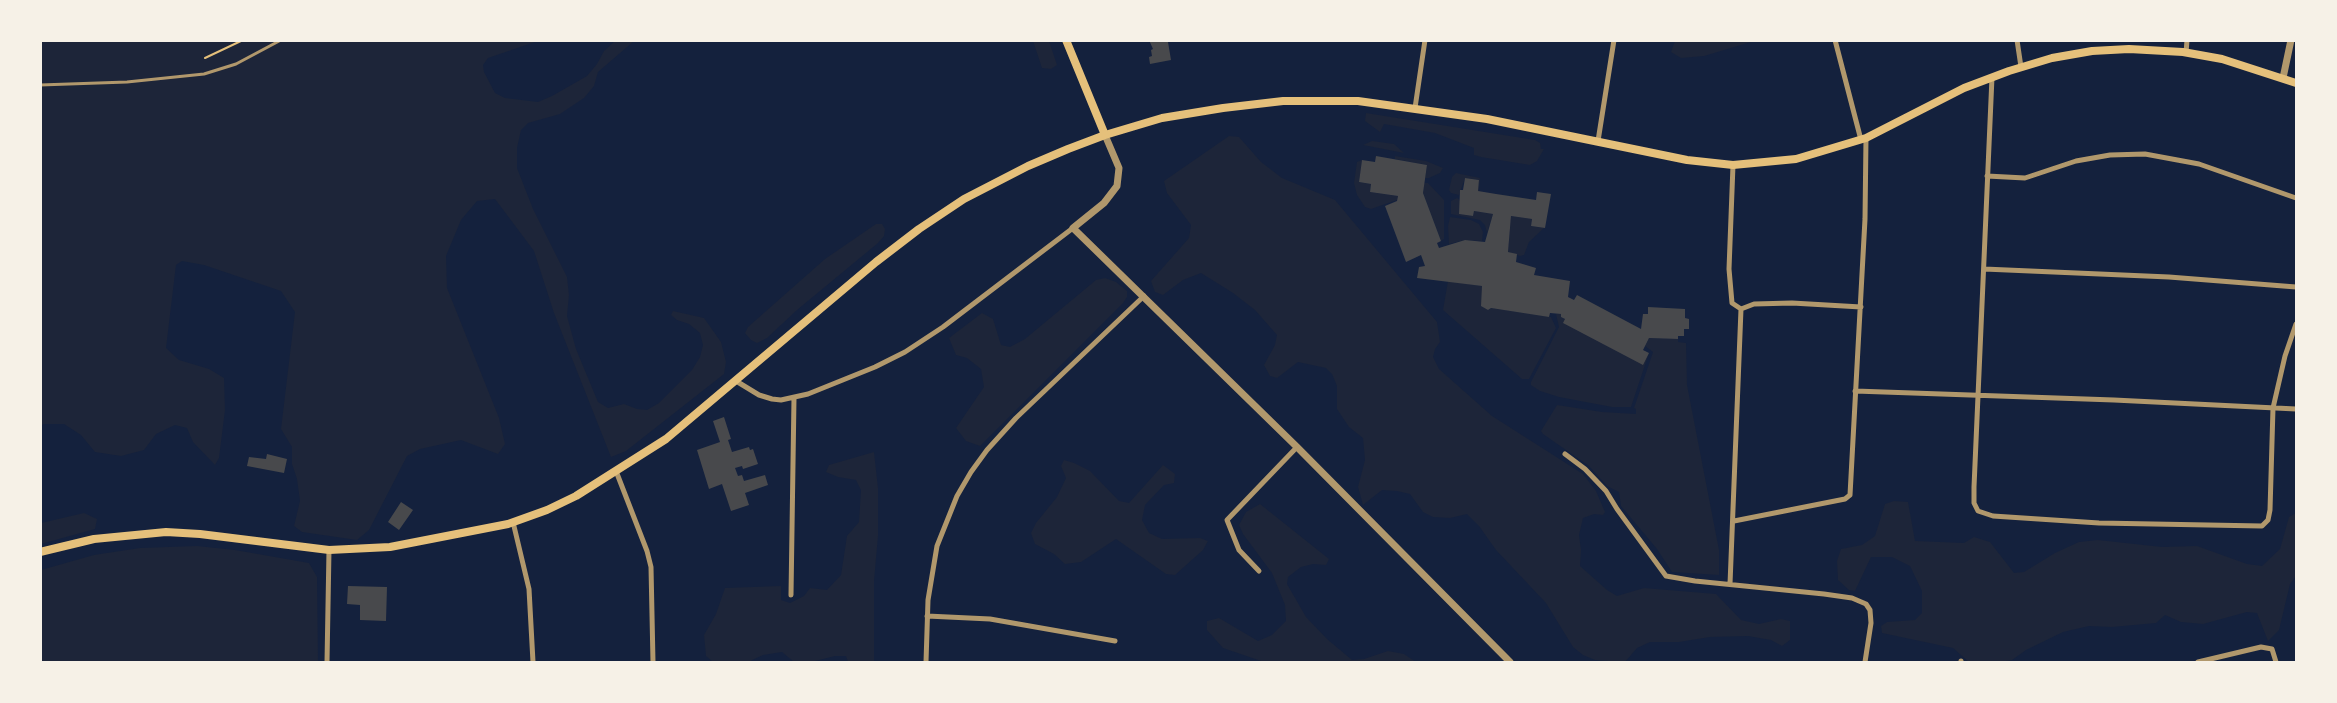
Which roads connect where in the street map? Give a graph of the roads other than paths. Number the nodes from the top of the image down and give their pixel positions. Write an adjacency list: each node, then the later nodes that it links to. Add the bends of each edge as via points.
1 (281, 40): 14 (lane, via 236,64 204,74)
2 (1066, 40): 16 (main road)
3 (1425, 40): 15 (street)
4 (1614, 40): 18 (street)
5 (1835, 40): 17 (street)
6 (2017, 40): 10 (street)
7 (2187, 40): 9 (street)
8 (2291, 40): 12 (street)
9 (2186, 53): 10 (main road, via 2151,49 2092,51); 12 (main road, via 2222,59)
10 (2021, 67): 11 (main road)
11 (1992, 77): 17 (main road); 20 (street)
12 (2283, 78): 13 (main road)
13 (2296, 83)
14 (40, 85)
15 (1415, 108): 16 (main road, via 1335,100 1283,101 1162,118); 18 (main road)
16 (1105, 135): 22 (street, via 1119,168 1117,186 1104,203); 29 (main road, via 1028,166 937,217 876,262)
17 (1863, 139): 19 (main road, via 1796,159); 26 (street)
18 (1598, 141): 19 (main road, via 1687,160)
19 (1733, 165): 27 (street, via 1729,268 1732,303)
20 (1987, 176): 21 (street, via 2025,178 2105,155 2145,154 2208,167); 23 (street)
21 (2296, 198)
22 (1073, 228): 25 (street); 32 (street, via 905,352 842,382)
23 (1983, 269): 24 (street); 31 (street)
24 (2296, 287)
25 (1144, 296): 35 (street); 45 (street, via 987,450 957,496 937,546)
26 (1861, 307): 27 (street, via 1792,303 1754,304); 30 (street)
27 (1741, 309): 38 (street)
28 (2296, 324): 33 (street)
29 (736, 381): 32 (street, via 772,399); 37 (main road, via 666,439)
30 (1855, 391): 31 (street); 38 (street, via 1848,497)
31 (1979, 395): 33 (street); 33 (street, via 1974,496 1978,511 1993,516 2099,523 2262,525 2270,510)
32 (794, 398): 44 (street)
33 (2274, 408): 34 (street)
34 (2296, 409)
35 (1297, 447): 42 (street, via 1227,520 1239,550); 51 (street)
36 (1565, 454): 43 (street, via 1606,490 1663,574)
37 (616, 471): 39 (main road, via 576,496); 49 (street, via 651,567)
38 (1734, 520): 43 (street)
39 (513, 522): 40 (main road, via 390,547); 48 (street, via 529,589)
40 (329, 550): 41 (main road, via 166,532 94,539); 47 (street)
41 (40, 552)
42 (1258, 571)
43 (1730, 584): 52 (street, via 1862,602 1869,608 1871,623)
44 (791, 595)
45 (927, 616): 46 (street, via 990,619); 50 (street)
46 (1115, 641)
47 (327, 663)
48 (533, 663)
49 (653, 663)
50 (926, 663)
51 (1510, 663)
52 (1865, 663)
53 (2198, 663): 54 (street, via 2254,648 2272,649)
54 (2276, 663)

